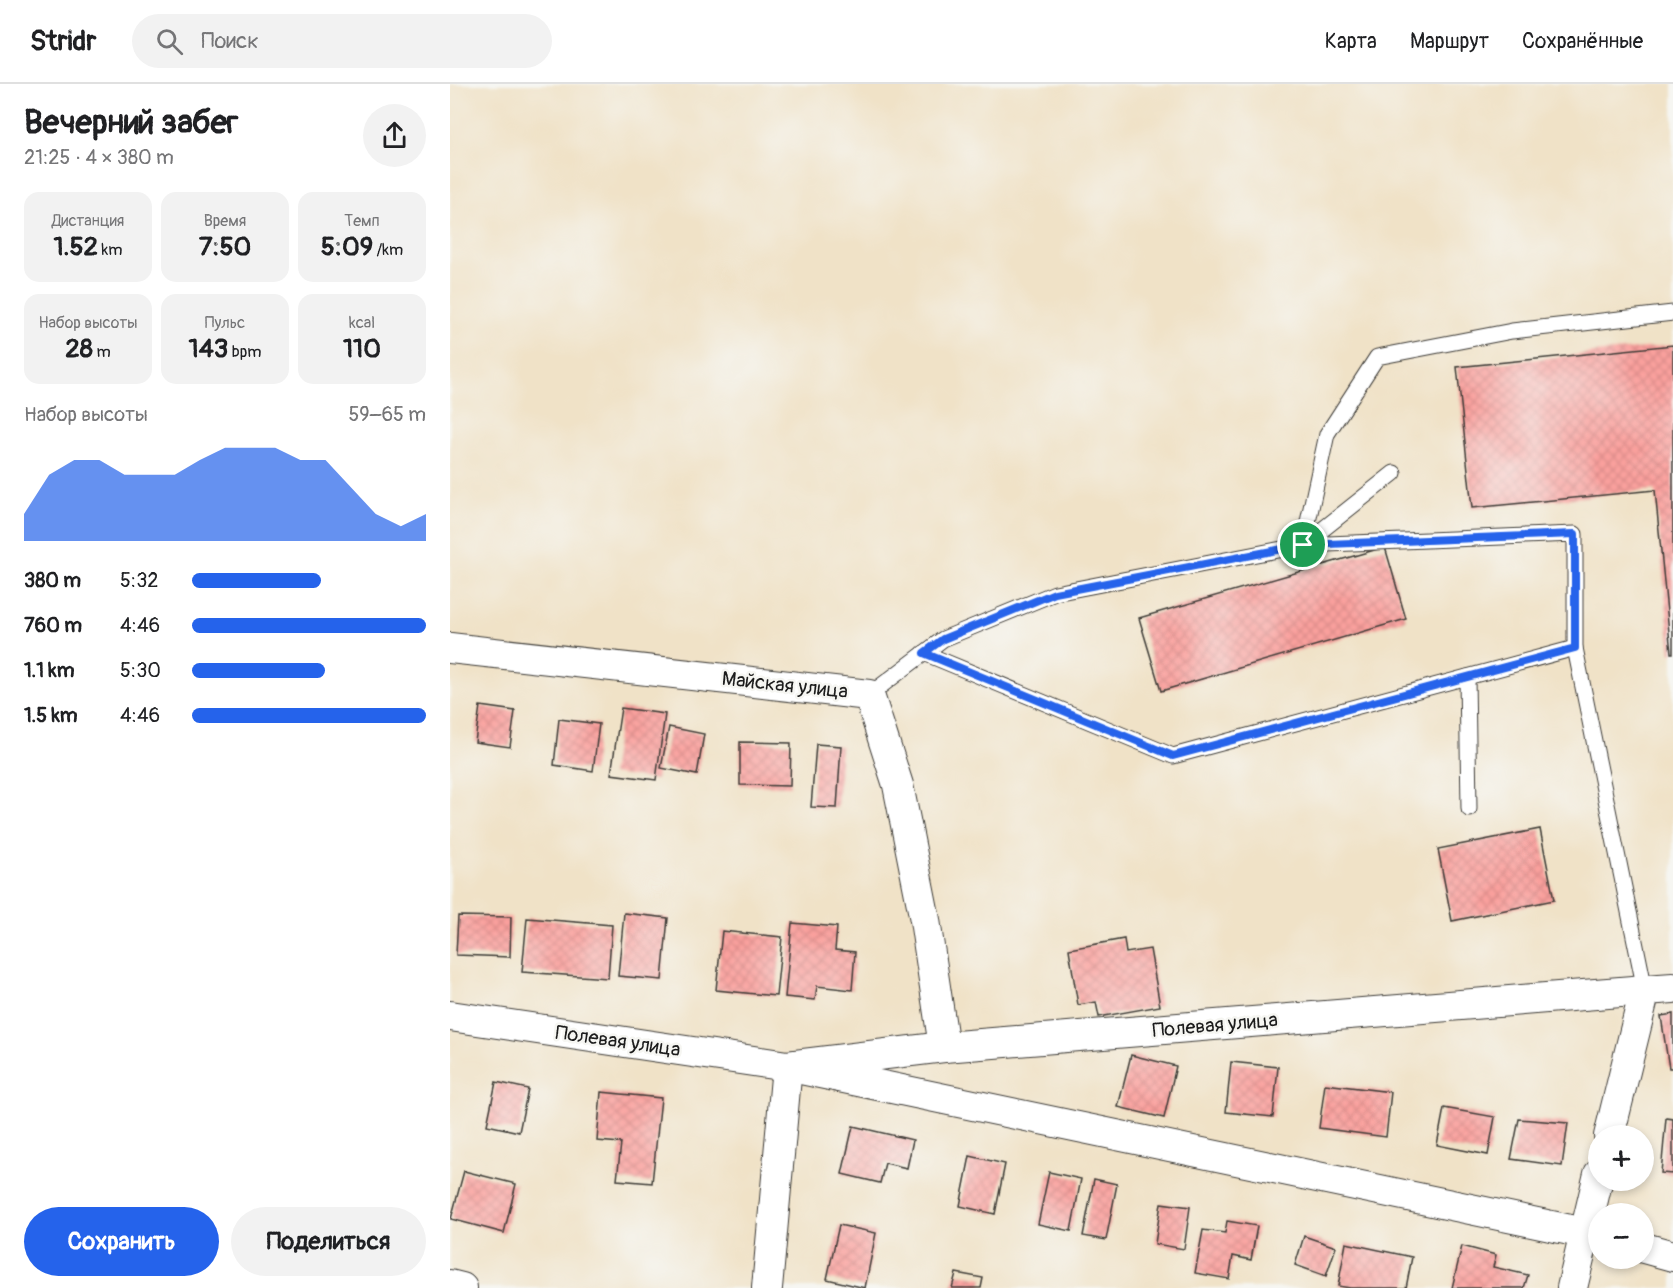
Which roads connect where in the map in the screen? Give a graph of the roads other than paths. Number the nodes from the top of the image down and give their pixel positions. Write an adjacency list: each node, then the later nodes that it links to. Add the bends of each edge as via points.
1 (1673, 313): 3 (lane, via 1512,332 1377,357 1327,434)
2 (1394, 473): 3 (lane)
3 (1303, 545): 5 (lane, via 1575,534); 6 (lane, via 1055,593 943,639)
4 (450, 648): 8 (street, Майская улица)
5 (1575, 648): 7 (lane); 10 (lane)
6 (924, 653): 7 (lane, via 1173,756); 8 (lane)
7 (1467, 677): 9 (lane)
8 (869, 695): 12 (street, Майская улица, via 898,785 925,920)
9 (1469, 809)
10 (1659, 989): 12 (street, Полевая улица); 14 (street)
11 (450, 1016): 13 (street, Полевая улица)
12 (944, 1047): 13 (street, Полевая улица)
13 (787, 1066): 15 (street, Полевая улица); 21 (street)
14 (1613, 1125)
15 (1588, 1233)
16 (1588, 1245): 22 (street)
17 (1654, 1251): 18 (street)
18 (1673, 1256)
19 (450, 1285): 20 (street)
20 (462, 1288)
21 (767, 1288)
22 (1572, 1288)

